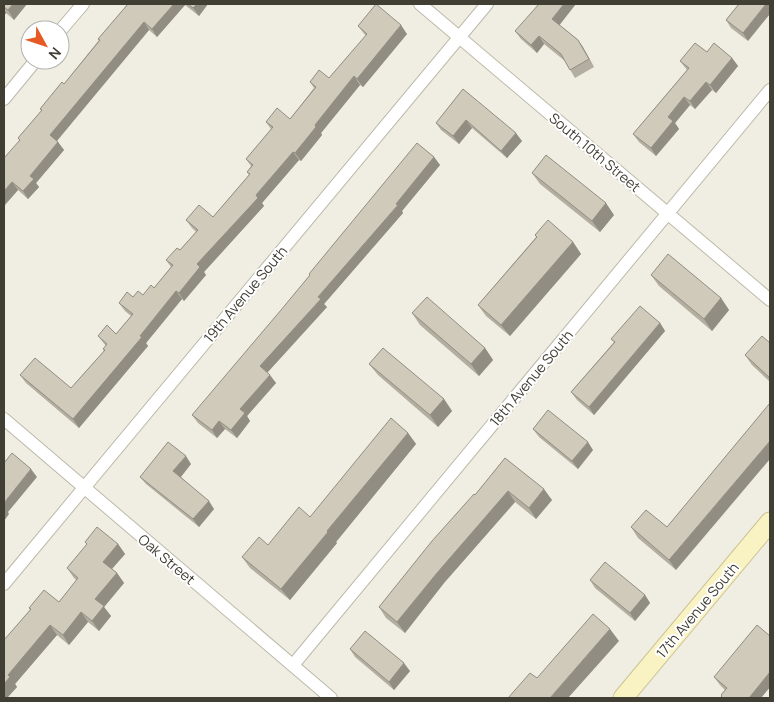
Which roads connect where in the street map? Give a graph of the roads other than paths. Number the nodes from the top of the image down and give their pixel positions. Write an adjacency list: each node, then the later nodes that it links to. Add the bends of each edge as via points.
1 (83, 4): 4 (street)
2 (420, 4): 5 (street, South 10th Street)
3 (487, 4): 5 (street, 19th Avenue South)
4 (69, 20)
5 (459, 37): 9 (street, South 10th Street); 12 (street, 19th Avenue South)
6 (28, 70): 8 (street)
7 (770, 90): 9 (street, 18th Avenue South)
8 (4, 99)
9 (668, 214): 10 (street, South 10th Street); 15 (street, 18th Avenue South)
10 (770, 300)
11 (4, 419): 12 (street, Oak Street)
12 (84, 488): 14 (street, 19th Avenue South); 15 (street, Oak Street)
13 (770, 522): 17 (street, 17th Avenue South)
14 (4, 584)
15 (293, 665): 16 (street, Oak Street)
16 (331, 698)
17 (623, 698)

